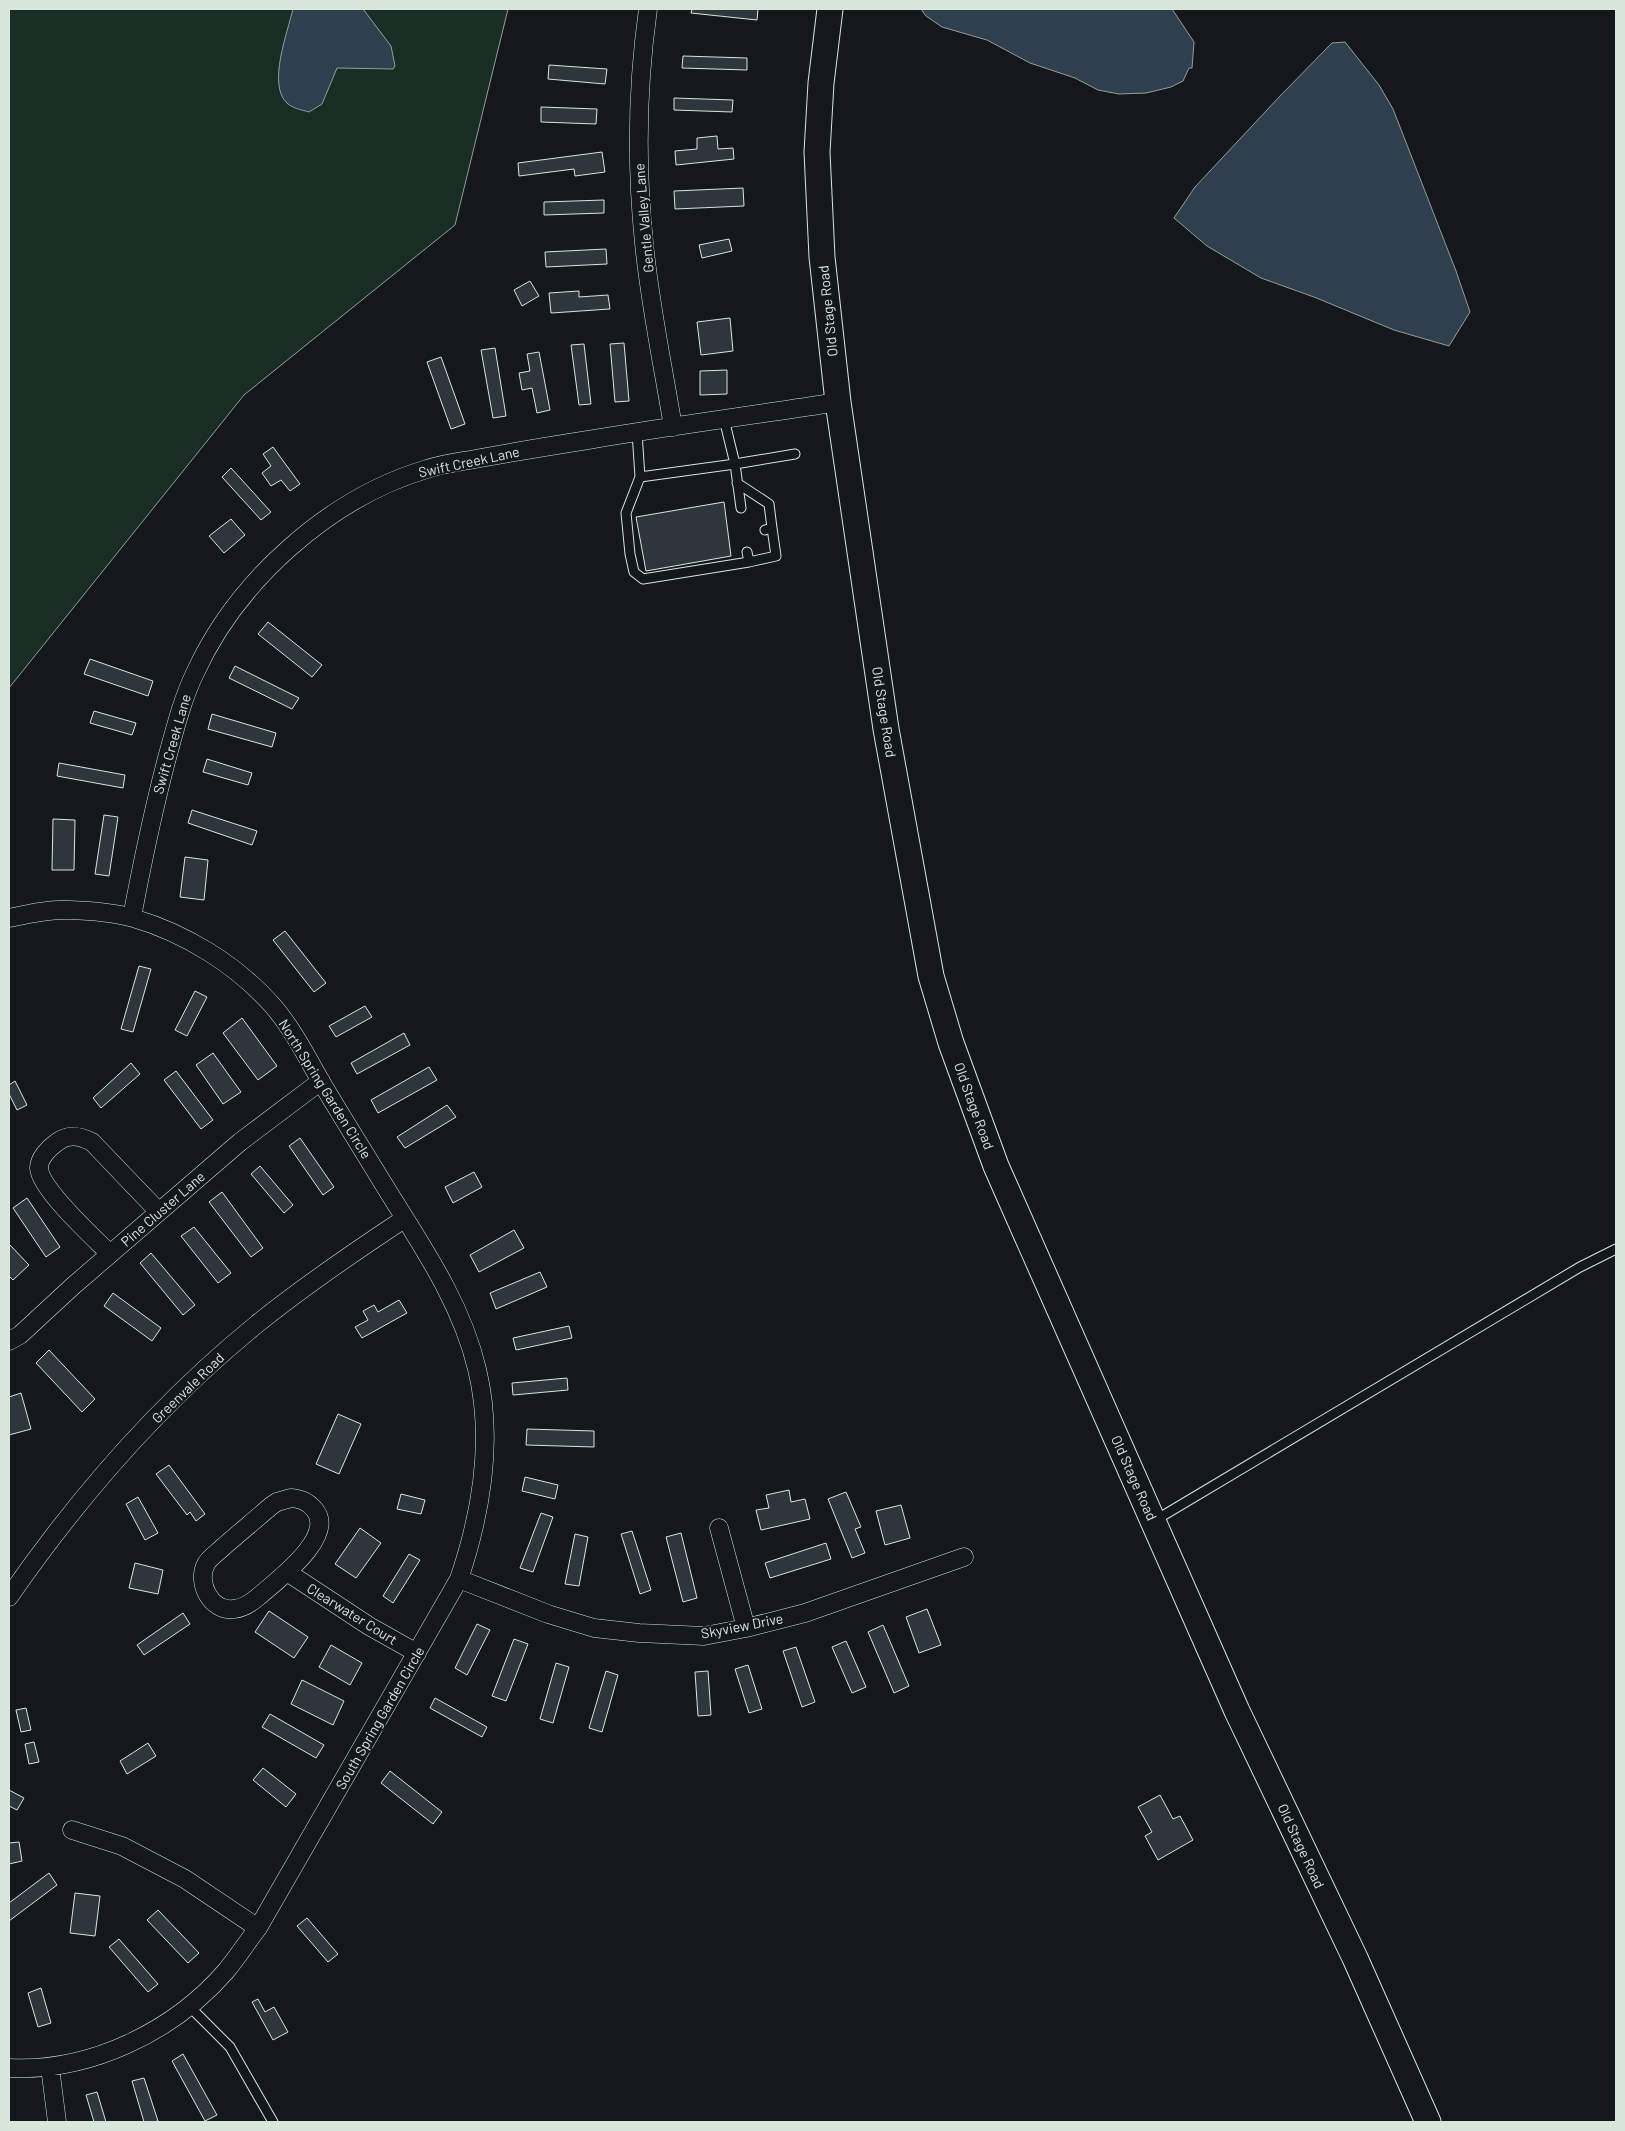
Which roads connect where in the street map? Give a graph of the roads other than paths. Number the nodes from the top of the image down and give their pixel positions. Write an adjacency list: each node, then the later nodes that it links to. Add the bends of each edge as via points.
1 (648, 9): 5 (street, Gentle Valley Lane, via 641,56 638,170 644,244)
2 (830, 9): 3 (main road, Old Stage Road, via 817,152 822,257)
3 (838, 402): 4 (street, Swift Creek Lane); 22 (main road, Old Stage Road, via 886,729 931,976 951,1043 996,1166)
4 (724, 419): 5 (street, Swift Creek Lane); 8 (lane)
5 (673, 427): 6 (street, Swift Creek Lane)
6 (637, 432): 9 (lane); 14 (street, Swift Creek Lane, via 427,468 362,497 322,522 288,549 231,611 203,657 183,699 151,818)
7 (794, 454): 8 (lane)
8 (735, 464): 9 (lane); 10 (lane)
9 (640, 477): 13 (lane, via 626,513 634,572 643,579)
10 (737, 482): 11 (lane); 13 (lane, via 769,504 768,529 776,556)
11 (741, 508)
12 (747, 552): 13 (lane)
13 (749, 562)
14 (132, 917): 15 (street, North Spring Garden Circle, via 67,910); 16 (street, North Spring Garden Circle, via 199,945 235,971 272,1005 296,1037)
15 (9, 918)
16 (321, 1081): 17 (street, Pine Cluster Lane, via 240,1142); 18 (street, North Spring Garden Circle)
17 (158, 1212): 20 (street, Pine Cluster Lane); 20 (street, via 92,1142 73,1136 57,1142 42,1158 39,1167 43,1180 52,1194)
18 (404, 1219): 26 (street, South Spring Garden Circle, via 434,1264 452,1299 478,1369 485,1434 483,1478 475,1528); 27 (street, Greenvale Road, via 326,1271 256,1325 162,1410 75,1507)
19 (1616, 1249): 22 (lane, via 1580,1267)
20 (110, 1254): 21 (street, Pine Cluster Lane, via 20,1335)
21 (9, 1341)
22 (1153, 1521): 37 (main road, Old Stage Road, via 1236,1711)
23 (719, 1528): 28 (street)
24 (964, 1557): 28 (street, Skyview Drive, via 805,1613)
25 (287, 1572): 25 (street, via 246,1606 233,1610 220,1606 208,1596 202,1578 206,1562 271,1506 283,1500 300,1499 317,1512 320,1525 311,1546); 29 (street, Clearwater Court)
26 (459, 1578): 28 (street, Skyview Drive, via 548,1614 594,1628 704,1636); 29 (street, South Spring Garden Circle)
27 (9, 1597)
28 (746, 1628)
29 (417, 1653): 31 (street, South Spring Garden Circle)
30 (72, 1830): 31 (street, via 122,1846 185,1879)
31 (258, 1928): 32 (street, South Spring Garden Circle, via 226,1971)
32 (189, 2006): 33 (street, South Spring Garden Circle, via 150,2033 127,2044); 36 (lane, via 230,2047)
33 (50, 2067): 34 (street, South Spring Garden Circle); 35 (street)
34 (9, 2068)
35 (57, 2122)
36 (273, 2122)
37 (1428, 2122)

